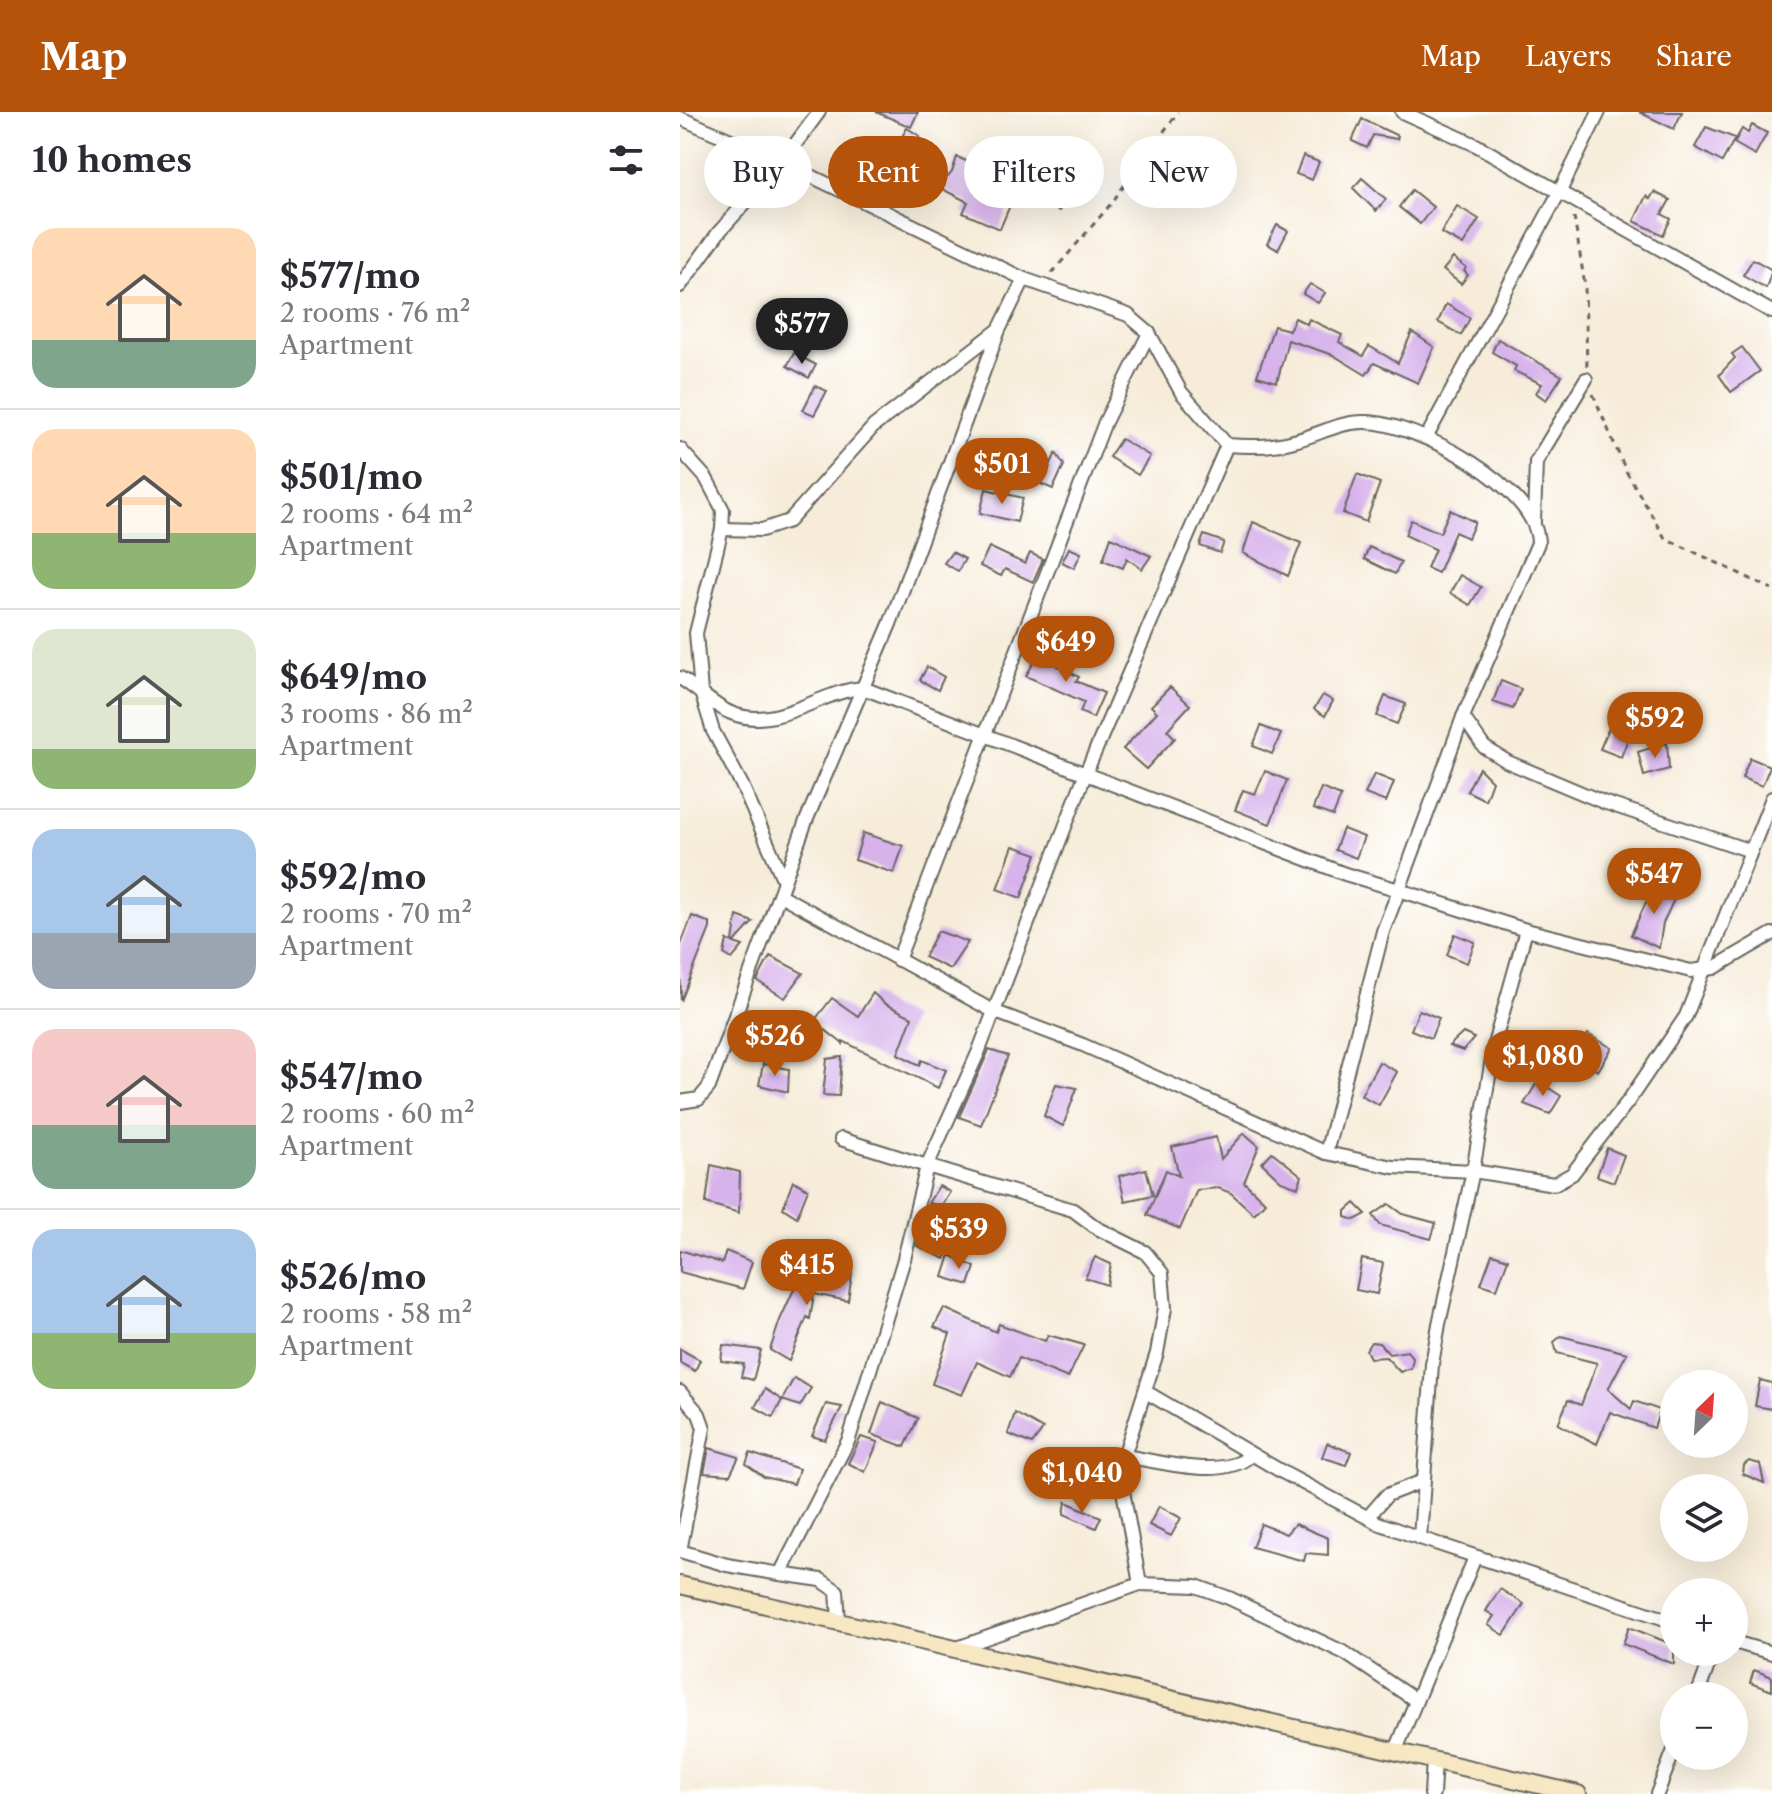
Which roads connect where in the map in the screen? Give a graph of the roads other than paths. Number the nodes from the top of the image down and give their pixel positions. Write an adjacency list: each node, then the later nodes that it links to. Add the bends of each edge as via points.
1 (819, 112): 6 (street)
2 (1402, 112): 8 (street)
3 (1599, 112): 8 (street)
4 (680, 118): 5 (street)
5 (722, 136)
6 (801, 136)
7 (812, 177): 10 (street)
8 (1566, 194): 12 (street); 16 (street)
9 (741, 208): 11 (street)
10 (1024, 279): 13 (street); 14 (street, via 1111,306)
11 (680, 286)
12 (1772, 312)
13 (999, 330): 20 (street, via 874,426 789,521 762,530); 22 (street)
14 (1149, 333): 17 (street, via 1181,392); 25 (street, via 1105,422)
15 (1586, 379): 19 (street, via 1536,462)
16 (1426, 438): 17 (street, via 1367,421 1293,442); 19 (street, via 1495,479)
17 (1227, 445): 26 (street)
18 (680, 449): 20 (street, via 720,500)
19 (1534, 521): 24 (street, via 1538,543)
20 (722, 529): 23 (street, via 696,633)
21 (680, 678): 23 (street)
22 (863, 688): 23 (street, via 765,718 731,713); 25 (street); 29 (street)
23 (701, 692): 29 (street, via 713,731)
24 (1463, 717): 28 (street, via 1484,747 1508,762 1603,802); 30 (street)
25 (984, 735): 26 (street); 34 (street)
26 (1085, 775): 30 (street); 36 (street)
27 (1772, 798): 28 (street)
28 (1751, 851): 35 (street)
29 (784, 881): 31 (street)
30 (1399, 890): 32 (street); 39 (street, via 1383,931)
31 (780, 895): 34 (street); 37 (street, via 705,1094)
32 (1526, 930): 35 (street, via 1671,969); 41 (street, via 1495,1041)
33 (1772, 934): 35 (street)
34 (898, 960): 36 (street)
35 (1706, 970): 41 (street, via 1686,1016 1564,1182)
36 (993, 1011): 39 (street, via 1083,1045); 40 (street)
37 (680, 1102)
38 (841, 1139): 40 (street)
39 (1326, 1153): 41 (street, via 1421,1170)
40 (927, 1166): 43 (street, via 1061,1205 1150,1257 1162,1273 1165,1308); 50 (street, via 849,1439)
41 (1473, 1171): 46 (street, via 1432,1364)
42 (680, 1392): 50 (street, via 704,1428 680,1551)
43 (1146, 1392): 44 (street); 45 (street)
44 (1251, 1455): 45 (street, via 1236,1465 1207,1467); 47 (street)
45 (1124, 1456): 51 (street, via 1123,1491)
46 (1423, 1481): 47 (street, via 1387,1495); 48 (street)
47 (1368, 1517): 48 (street)
48 (1420, 1538): 49 (street)
49 (1475, 1557): 53 (street); 58 (street, via 1435,1663)
50 (780, 1574): 54 (street, via 830,1585 837,1591)
51 (1140, 1584): 56 (street); 58 (street, via 1196,1586 1229,1598 1345,1653)
52 (680, 1585): 54 (main road)
53 (1660, 1617)
54 (839, 1621): 56 (main road)
55 (1748, 1646): 57 (street)
56 (957, 1648): 59 (main road)
57 (1772, 1653)
58 (1415, 1700): 59 (street)
59 (1396, 1750): 60 (main road)
60 (1434, 1760): 62 (street); 63 (main road)
61 (1666, 1770): 64 (street)
62 (1432, 1794)
63 (1578, 1794)
64 (1657, 1794)

